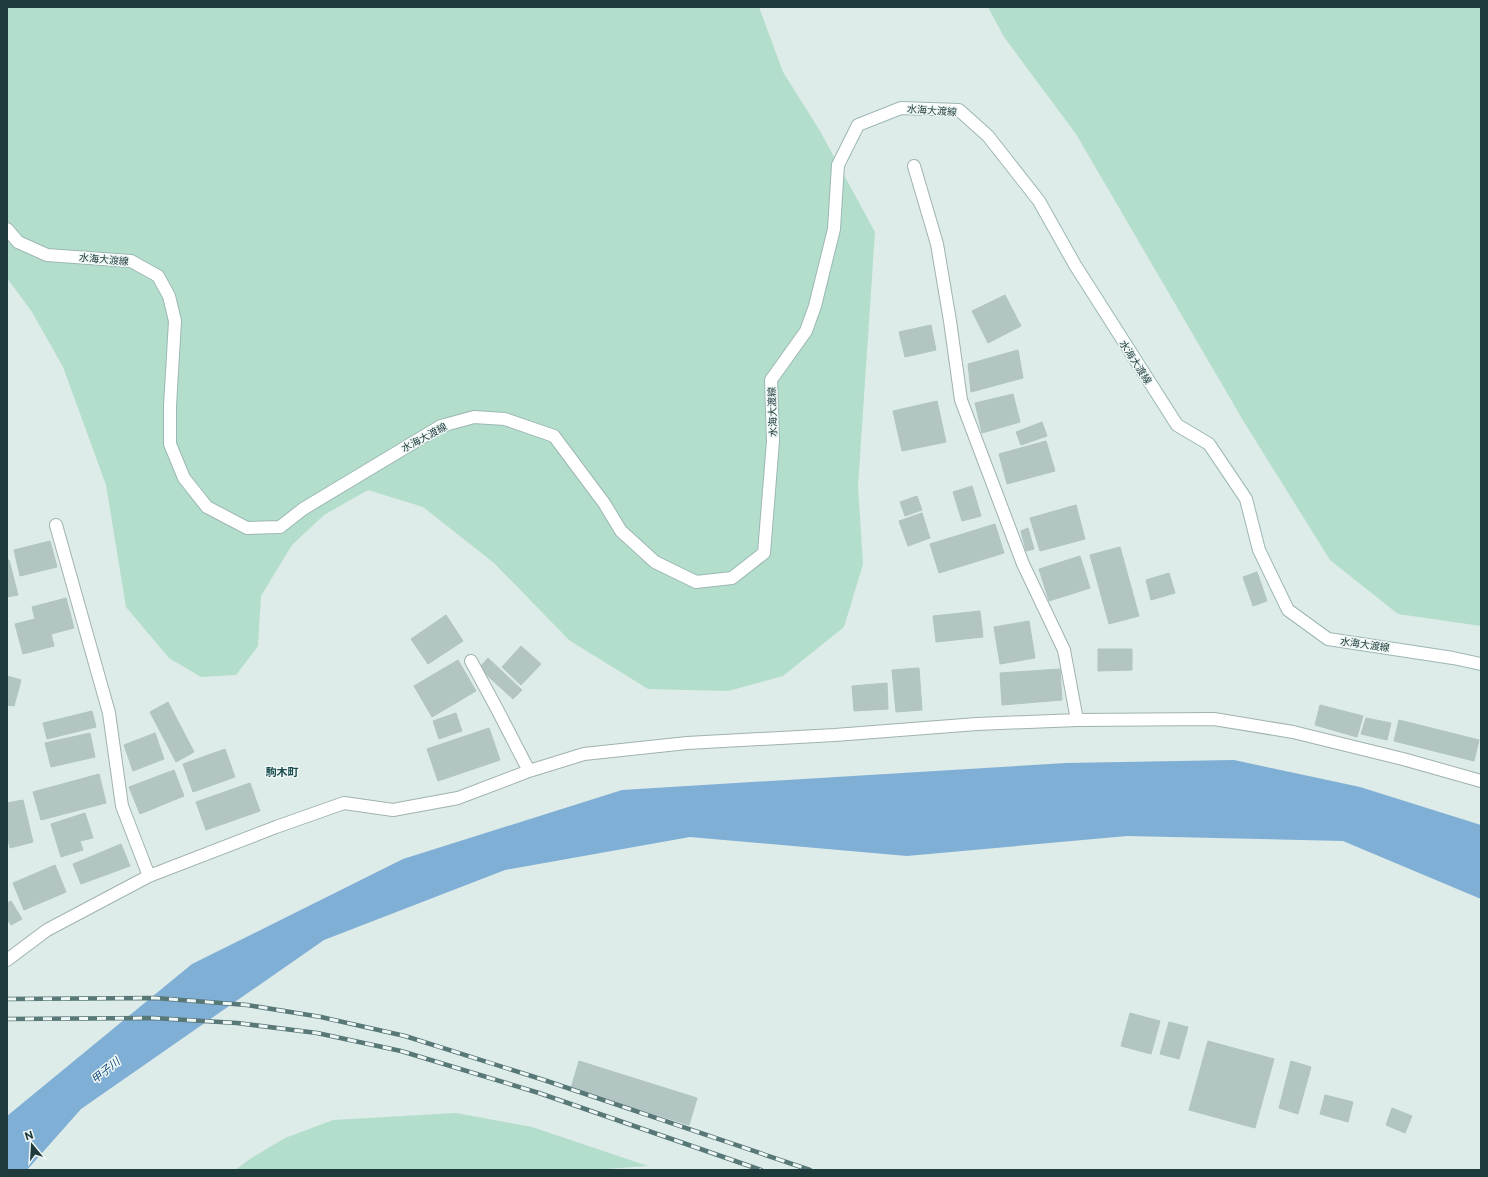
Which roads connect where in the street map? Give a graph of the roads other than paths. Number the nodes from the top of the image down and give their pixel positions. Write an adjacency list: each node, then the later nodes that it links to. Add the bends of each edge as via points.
1 (914, 166): 6 (street, via 937,244 961,400 1023,564 1064,650)
2 (7, 229): 5 (street, 水海大渡線, via 18,242 47,255 131,261 158,276 169,296 176,321 170,444 184,478 207,507 247,528 280,527 303,509 441,426 474,417 505,419 554,436 604,503 621,532 655,562 696,582 732,578 764,553 774,441 771,380 806,331 815,306 834,229 838,165 858,125 901,108 959,110 988,136 1039,201 1075,266 1177,425 1209,444 1246,499 1259,550 1288,610 1328,639)
3 (56, 526): 9 (street, via 109,713 122,806)
4 (471, 661): 7 (street, via 498,708)
5 (1481, 664)
6 (1076, 720): 7 (street, via 686,743 584,754); 8 (street, via 1214,719 1293,732)
7 (529, 772): 9 (street, via 458,798 393,810 344,803 276,826)
8 (1481, 781)
9 (149, 876): 10 (street, via 48,930)
10 (7, 960)

